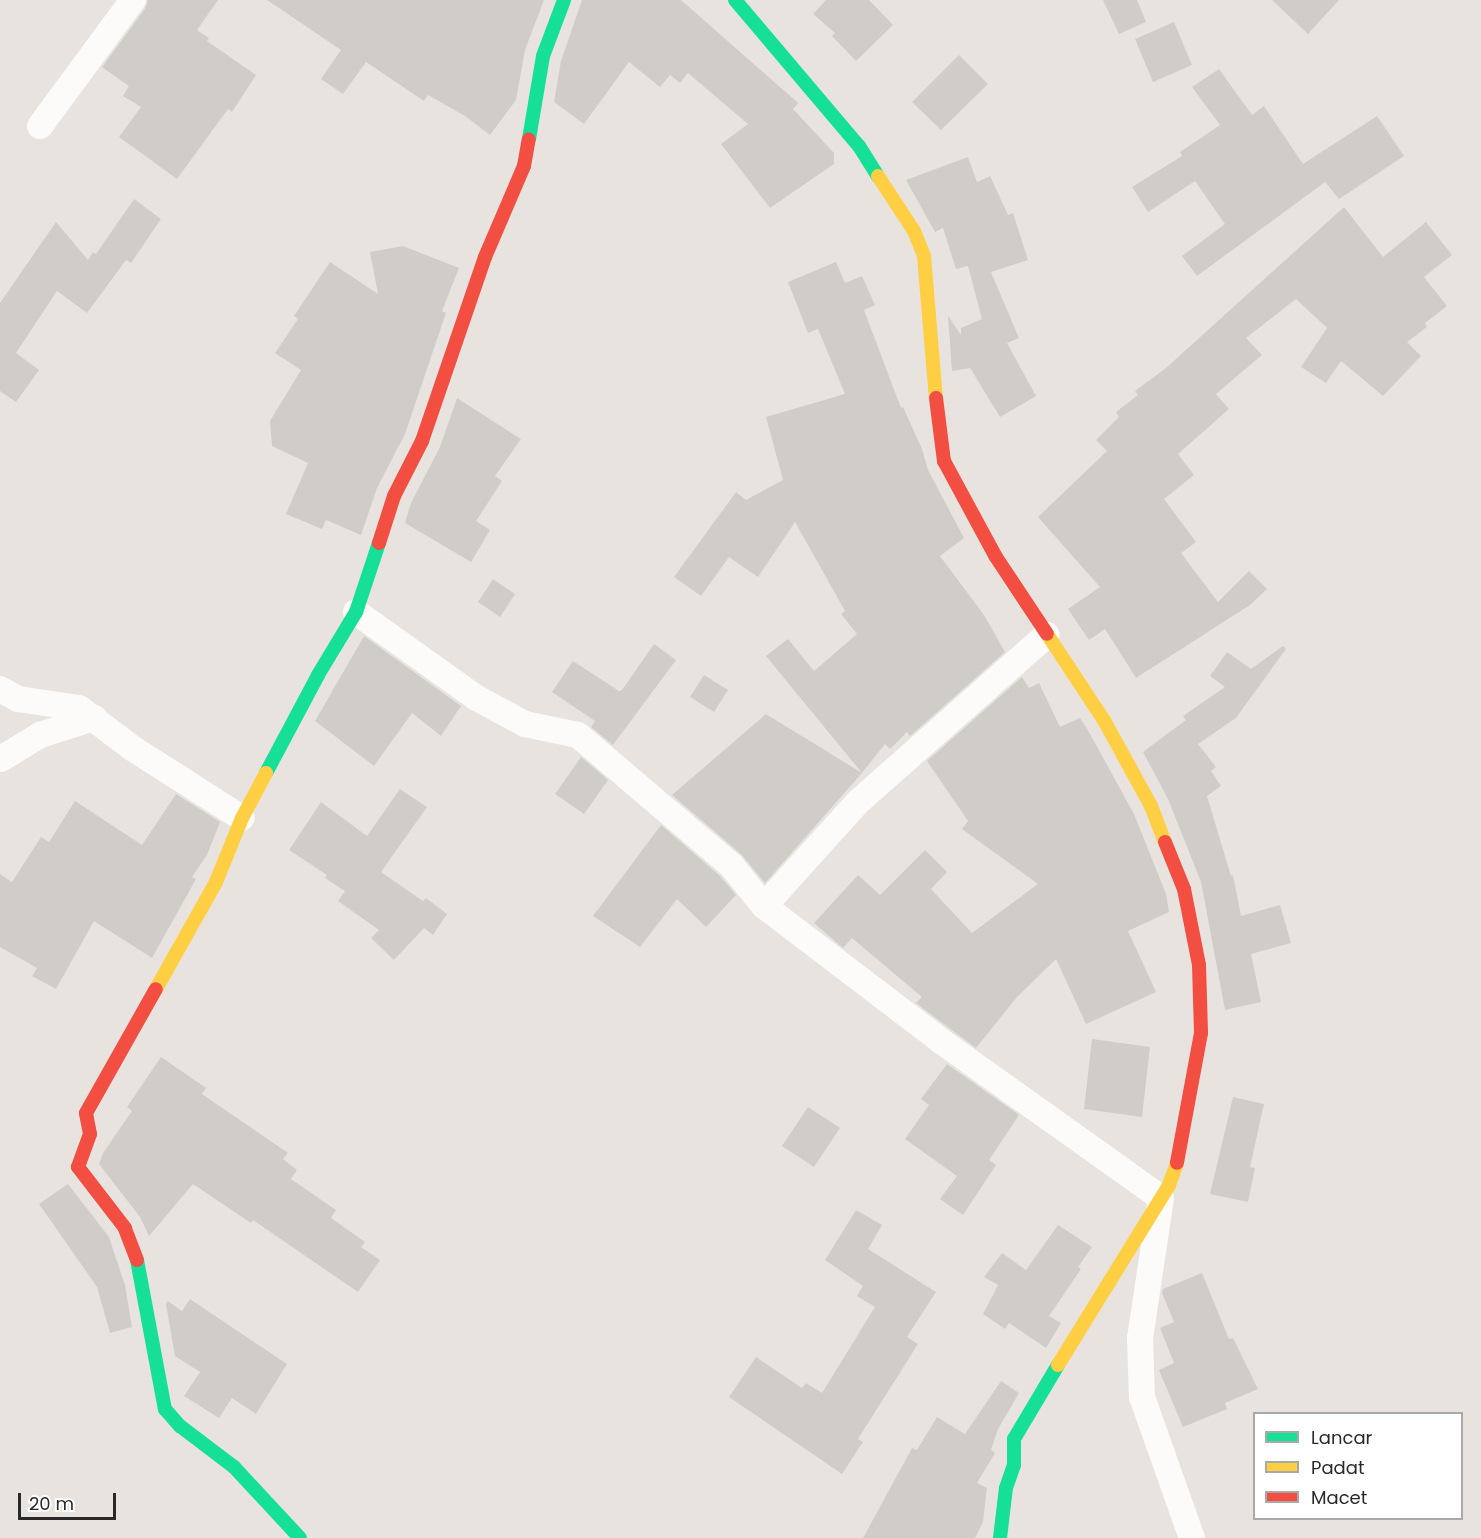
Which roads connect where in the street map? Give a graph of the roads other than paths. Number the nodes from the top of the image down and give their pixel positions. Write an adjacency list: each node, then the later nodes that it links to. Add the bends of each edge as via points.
1 (133, 0): 4 (street)
2 (564, 0): 5 (street, via 543,56 524,166 485,257 422,441 394,496)
3 (735, 0): 6 (street, via 859,146 914,231 924,256 944,461 996,557)
4 (40, 126)
5 (356, 612): 10 (street); 11 (street, via 495,708 525,724 578,735 731,865)
6 (1047, 636): 11 (street, via 858,802); 12 (street, via 1105,722 1151,806 1184,889 1199,965 1201,1033 1179,1158)
7 (0, 689): 8 (street, via 18,699 79,708)
8 (94, 718): 9 (street, via 40,735); 10 (street, via 132,748)
9 (1, 759)
10 (242, 818): 13 (street, via 216,882 87,1107 90,1134 78,1167 125,1228 134,1250 168,1414 234,1467)
11 (764, 906): 12 (street, via 941,1041)
12 (1161, 1198): 14 (street, via 1014,1438 1014,1465 1006,1488); 15 (street, via 1140,1338 1142,1397)
13 (300, 1538)
14 (1000, 1538)
15 (1192, 1538)

